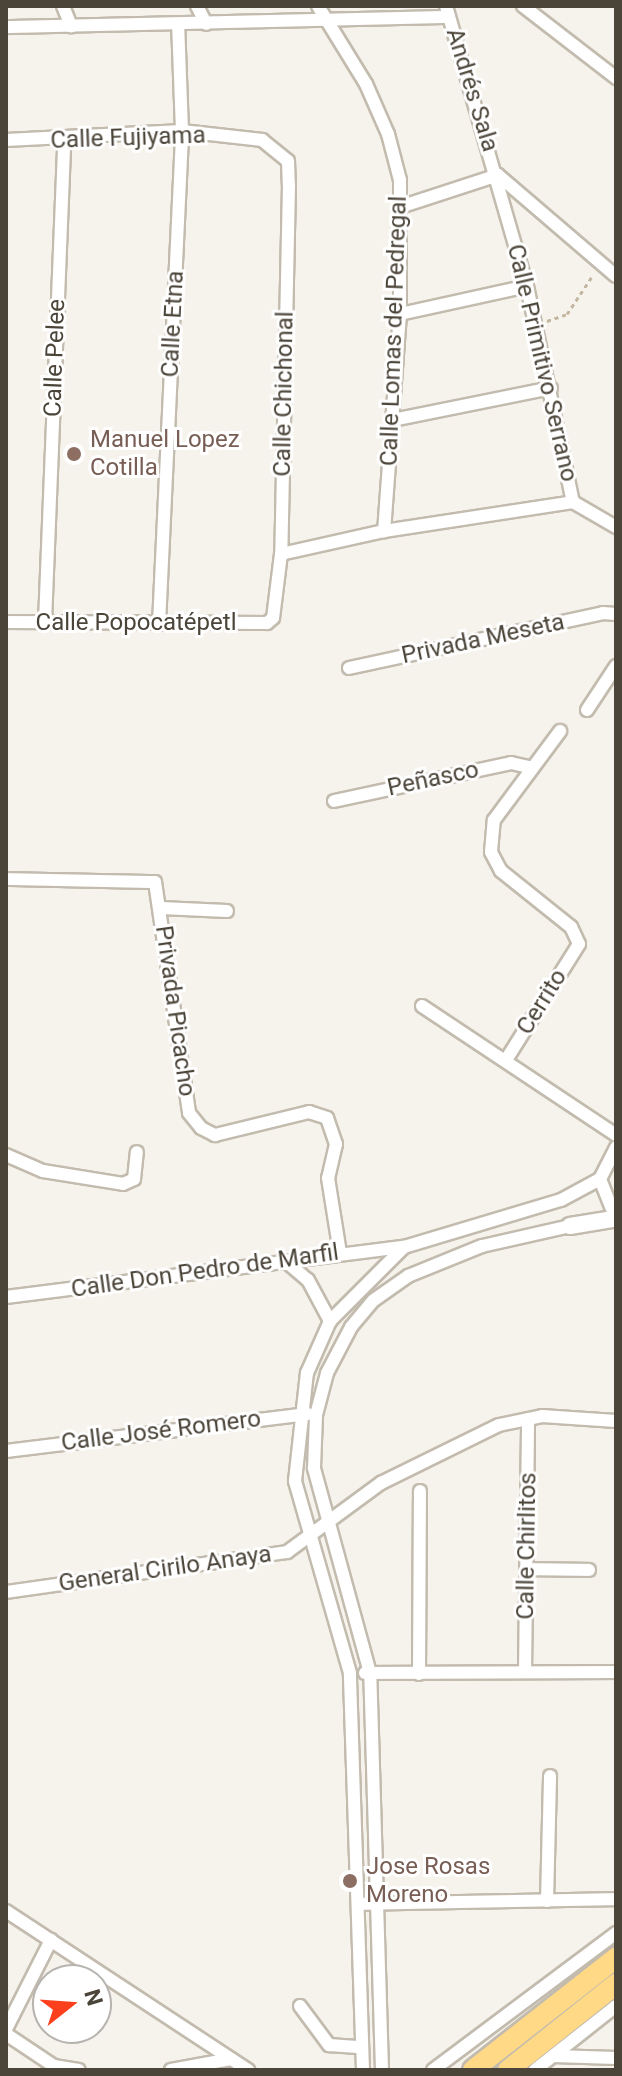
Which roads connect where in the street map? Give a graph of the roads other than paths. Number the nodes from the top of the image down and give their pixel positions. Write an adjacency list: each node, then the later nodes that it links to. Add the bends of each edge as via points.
1 (63, 6): 9 (street)
2 (197, 6): 8 (street)
3 (318, 6): 6 (street, Calle Lomas del Pedregal)
4 (523, 6): 11 (street)
5 (447, 12): 6 (street); 16 (street, Andrés Sala)
6 (326, 20): 8 (street); 17 (street, Calle Lomas del Pedregal, via 366,84 388,134)
7 (178, 24): 8 (street); 9 (street); 12 (street, Calle Etna)
8 (206, 24)
9 (71, 26): 10 (street)
10 (6, 27)
11 (616, 78)
12 (182, 131): 14 (street, Calle Fujiyama); 15 (street, Calle Fujiyama, via 262,140); 31 (street, Calle Etna)
13 (6, 140): 14 (street, Calle Fujiyama)
14 (64, 141): 29 (street, Calle Pelee)
15 (288, 161): 26 (street, Calle Chichonal)
16 (498, 175): 17 (street); 18 (street); 19 (street, Calle Primitivo Serrano)
17 (403, 206): 20 (street, Calle Lomas del Pedregal)
18 (616, 276)
19 (527, 286): 20 (street); 21 (street, Calle Primitivo Serrano)
20 (400, 314): 22 (street, Calle Lomas del Pedregal)
21 (551, 388): 22 (street); 23 (street, Calle Primitivo Serrano)
22 (393, 420): 25 (street, Calle Lomas del Pedregal)
23 (573, 502): 24 (street, Calle Primitivo Serrano); 25 (street)
24 (616, 527)
25 (384, 531): 26 (street)
26 (281, 554): 30 (street, Calle Chichonal, via 275,612)
27 (616, 614): 33 (street, Privada Meseta)
28 (6, 622): 29 (street, Calle Popocatépetl)
29 (45, 622): 31 (street, Calle Popocatépetl)
30 (267, 623): 31 (street, Calle Popocatépetl)
31 (159, 624)
32 (616, 666): 34 (street)
33 (349, 668)
34 (587, 710)
35 (560, 731): 36 (street)
36 (532, 768): 37 (street, Peñasco, via 511,763); 42 (street, Cerrito, via 494,820 491,852 501,871 571,927 579,944)
37 (334, 801)
38 (6, 879): 39 (street, Privada Picacho, via 152,880)
39 (161, 908): 40 (street, Privada Picacho); 51 (street, Privada Picacho, via 189,1113 215,1135 309,1112 327,1118 336,1144 328,1178)
40 (227, 911)
41 (422, 1006): 42 (street)
42 (506, 1060): 43 (street)
43 (616, 1135)
44 (616, 1147): 47 (street)
45 (137, 1152): 46 (street, via 134,1179 123,1184 43,1171)
46 (6, 1155)
47 (600, 1179): 48 (street); 50 (street, Calle Don Pedro de Marfil, via 561,1200)
48 (615, 1219): 49 (street)
49 (570, 1226): 56 (street, via 482,1246 408,1276 374,1300 351,1327 327,1373)
50 (404, 1247): 51 (street, Calle Don Pedro de Marfil); 54 (street)
51 (340, 1253): 52 (street, Calle Don Pedro de Marfil)
52 (290, 1265): 53 (street, Calle Don Pedro de Marfil); 54 (street, via 308,1280)
53 (6, 1297)
54 (330, 1321): 55 (street, via 307,1373)
55 (301, 1413): 56 (street, Calle José Romero); 59 (street, Calle José Romero); 62 (street, via 295,1481)
56 (316, 1415): 61 (street, via 314,1468)
57 (528, 1419): 58 (street, General Cirilo Anaya, via 588,1416); 61 (street, General Cirilo Anaya, via 499,1425 381,1483); 63 (street, Calle Chirlitos)
58 (616, 1421)
59 (6, 1451)
60 (420, 1491): 70 (street)
61 (331, 1524): 62 (street, General Cirilo Anaya); 69 (street)
62 (315, 1535): 65 (street, General Cirilo Anaya, via 287,1552); 68 (street)
63 (526, 1569): 64 (street); 66 (street, Calle Chirlitos)
64 (589, 1570)
65 (6, 1592)
66 (525, 1672): 67 (street); 70 (street)
67 (616, 1672)
68 (350, 1673): 69 (street); 74 (street)
69 (370, 1673): 70 (street); 75 (street)
70 (419, 1674)
71 (550, 1776): 73 (street)
72 (616, 1899): 73 (street)
73 (547, 1901): 75 (street)
74 (358, 1904): 75 (street); 84 (street)
75 (381, 1905): 92 (street)
76 (6, 1911): 78 (street)
77 (616, 1933): 93 (street)
78 (51, 1940): 83 (street); 87 (street)
79 (616, 1958): 94 (highway)
80 (616, 1984): 95 (highway)
81 (300, 2006): 84 (street, via 329,2045)
82 (616, 2006): 85 (street)
83 (6, 2032): 88 (street, via 54,2066)
84 (361, 2047): 91 (street)
85 (553, 2056): 86 (street); 96 (street)
86 (616, 2058)
87 (231, 2059): 89 (street); 90 (street)
88 (79, 2070)
89 (171, 2070)
90 (248, 2070)
91 (363, 2070)
92 (382, 2070)
93 (433, 2070)
94 (473, 2070)
95 (508, 2070)
96 (535, 2070)

